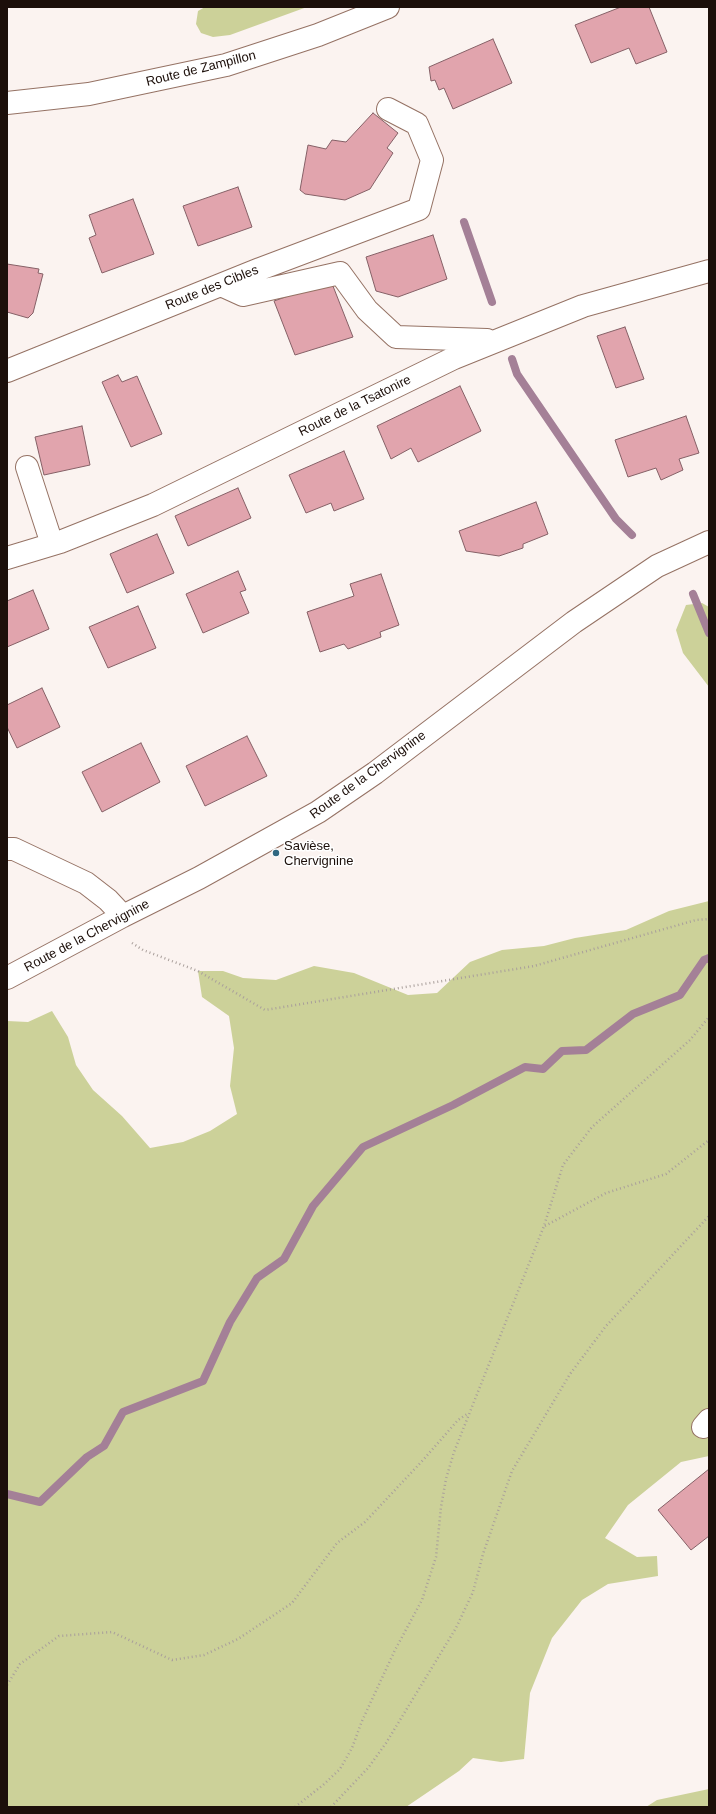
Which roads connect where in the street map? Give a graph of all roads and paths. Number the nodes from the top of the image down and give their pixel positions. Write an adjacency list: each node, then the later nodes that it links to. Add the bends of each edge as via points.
1 (388, 7): 2 (street, Route de Zampillon, via 318,35 226,65 88,94)
2 (7, 103)
3 (388, 110): 5 (street, Route des Cibles, via 417,124 432,160 419,209)
4 (709, 271): 6 (street, Route de la Tsatonire, via 583,306)
5 (221, 285): 6 (street, via 243,295 340,273 367,310 396,337); 7 (street, Route des Cibles)
6 (497, 340): 10 (street, Route de la Tsatonire, via 454,358 153,505)
7 (7, 371)
8 (27, 467): 10 (street)
9 (709, 542): 13 (street, Route de la Chervignine, via 657,566 574,622 374,773 318,812 199,878)
10 (52, 544): 11 (street, Route de la Tsatonire)
11 (7, 558)
12 (7, 849): 13 (street, via 14,849 86,884 108,900)
13 (123, 916): 16 (street, Route de la Chervignine)
14 (709, 919): 15 (path, via 696,920 534,966 265,1010 198,971 143,950)
15 (132, 943)
16 (7, 978)
17 (709, 1017): 20 (path, via 690,1040 592,1127 563,1165)
18 (709, 1140): 20 (path, via 666,1174 606,1193)
19 (709, 1216): 24 (path, via 606,1326 570,1374 512,1471 483,1554 473,1592 456,1628 386,1743 368,1768)
20 (544, 1226): 21 (path)
21 (468, 1413): 22 (path, via 458,1420 365,1522 338,1543 292,1603 238,1638 204,1655 172,1660 112,1632 60,1636 20,1664); 23 (path, via 446,1479 440,1507 436,1556 422,1600 395,1650 352,1748 340,1769)
22 (7, 1685)
23 (295, 1807)
24 (331, 1807)

